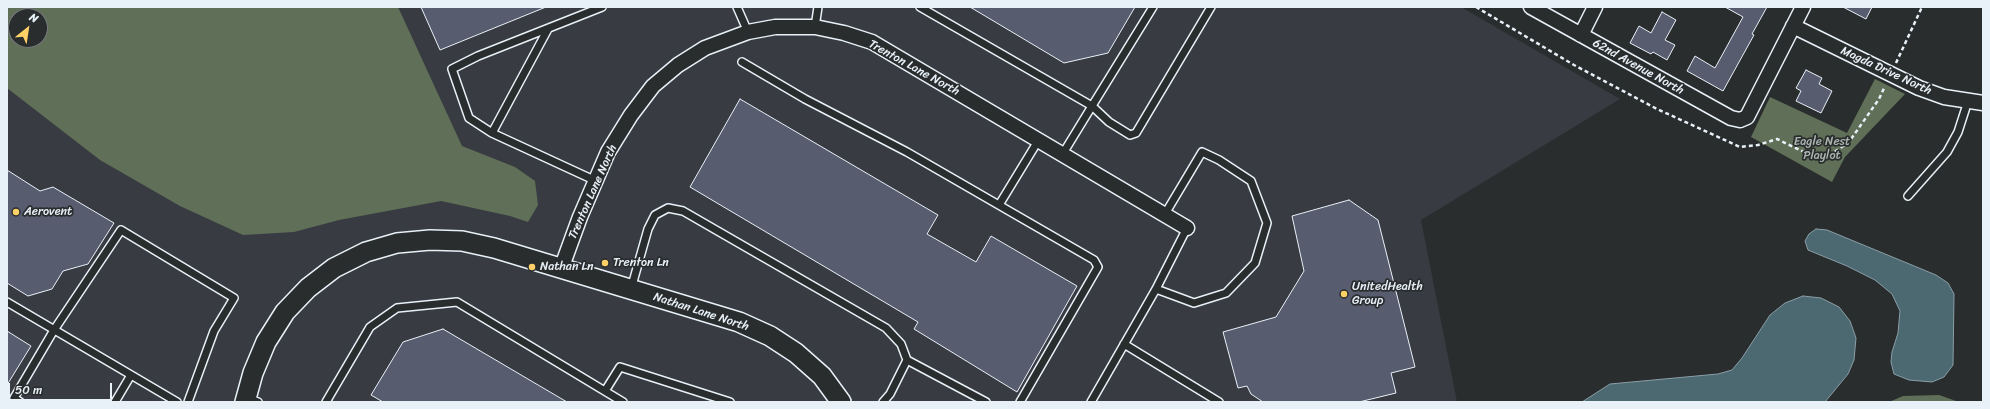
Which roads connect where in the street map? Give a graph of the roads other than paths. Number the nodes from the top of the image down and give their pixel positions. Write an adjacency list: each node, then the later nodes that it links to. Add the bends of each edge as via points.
1 (602, 7): 12 (lane)
2 (738, 7): 13 (lane)
3 (818, 7): 11 (lane)
4 (920, 7): 18 (lane)
5 (1153, 7): 18 (lane)
6 (1211, 7): 18 (lane, via 1136,132 1130,135 1109,122)
7 (1531, 7): 14 (street, 62nd Avenue North)
8 (1595, 7): 14 (street)
9 (1803, 7): 10 (street)
10 (1793, 26): 14 (street, 62nd Avenue North, via 1747,117 1740,120 1731,118); 16 (street, Magda Drive North, via 1919,88 1944,97)
11 (814, 27): 13 (street, Trenton Lane North, via 775,27); 20 (street, Trenton Lane North, via 872,42)
12 (548, 29): 19 (lane); 19 (lane, via 452,69 469,118)
13 (748, 32): 22 (street, Trenton Lane North, via 705,48 678,65 653,86 608,152)
14 (1581, 35)
15 (742, 62): 24 (lane, via 804,99 907,152)
16 (1968, 101): 17 (street, Magda Drive North); 23 (lane, via 1958,132 1947,152)
17 (1983, 103)
18 (1092, 106): 21 (lane)
19 (492, 132): 22 (lane)
20 (1038, 140): 21 (street, Trenton Lane North); 24 (lane)
21 (1062, 155): 25 (street, Trenton Lane North)
22 (596, 181): 27 (street, Trenton Lane North)
23 (1908, 196)
24 (999, 205): 47 (lane, via 1094,260 1098,267)
25 (1164, 214): 26 (street, Trenton Lane North); 28 (lane, via 1202,152 1251,181 1267,223 1255,263 1226,293 1194,303)
26 (1187, 228): 28 (lane)
27 (561, 269): 29 (street, Nathan Lane North); 36 (street, via 494,248 462,242 430,240 397,243 366,252 334,268 308,288 285,312 266,342)
28 (1156, 289): 32 (lane)
29 (631, 290): 33 (lane, via 648,229 655,215 668,208 683,211 886,328 901,344); 44 (street, Nathan Lane North, via 739,322 770,336 796,353 822,376)
30 (7, 302): 31 (lane)
31 (54, 330): 34 (lane); 37 (lane, via 14,398); 40 (lane, via 121,230 234,298 214,331)
32 (1124, 344): 48 (lane); 49 (lane)
33 (907, 360): 45 (lane, via 890,394); 46 (lane)
34 (131, 375): 38 (lane); 39 (lane)
35 (605, 391): 41 (lane, via 457,302 397,308 370,327); 42 (lane); 43 (lane, via 620,368)
36 (250, 400)
37 (20, 402)
38 (115, 402)
39 (177, 402)
40 (188, 402)
41 (326, 402)
42 (623, 402)
43 (730, 402)
44 (841, 402)
45 (883, 402)
46 (986, 402)
47 (1020, 402)
48 (1091, 402)
49 (1219, 402)

